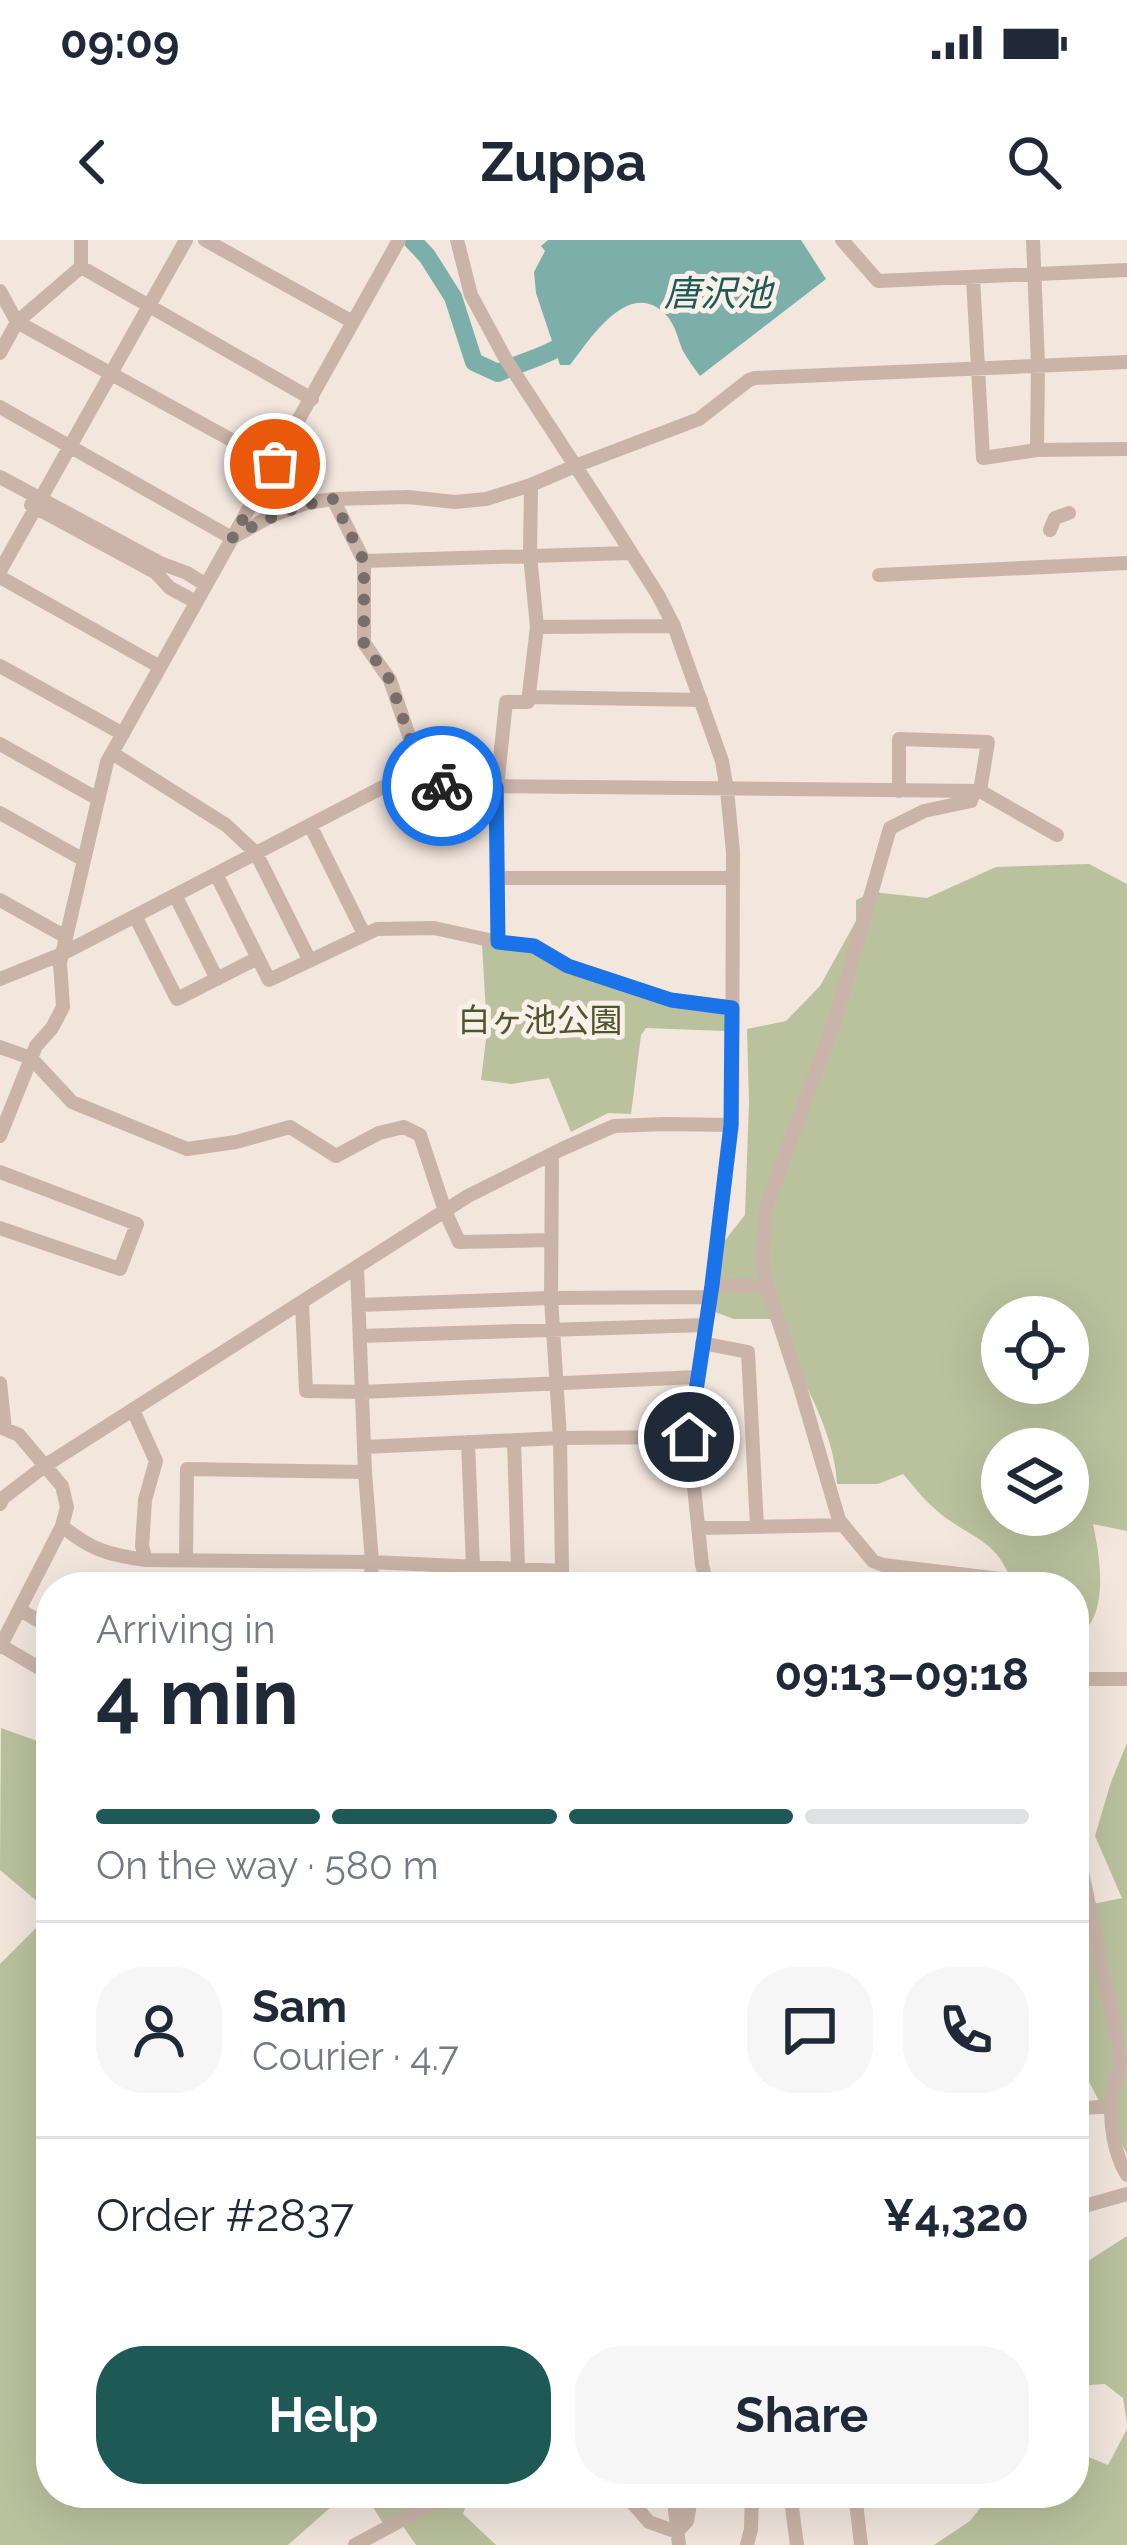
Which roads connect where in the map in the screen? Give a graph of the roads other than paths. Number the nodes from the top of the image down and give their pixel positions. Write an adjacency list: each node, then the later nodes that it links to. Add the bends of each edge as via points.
1 (81, 240): 8 (street)
2 (186, 240): 13 (street)
3 (205, 240): 15 (street)
4 (397, 240): 15 (street)
5 (458, 240): 27 (street, via 471,295)
6 (842, 240): 11 (street, via 878,281)
7 (1033, 240): 10 (street)
8 (80, 267): 13 (street); 14 (street)
9 (1127, 270): 10 (street)
10 (1034, 275): 11 (street); 18 (street)
11 (973, 278): 19 (street)
12 (0, 291): 14 (street)
13 (149, 306): 20 (street); 21 (street)
14 (17, 322): 16 (street); 20 (street)
15 (353, 322): 21 (street)
16 (0, 353)
17 (1127, 362): 18 (street)
18 (1038, 364): 19 (street); 25 (street)
19 (980, 366): 25 (street, via 982,458); 27 (street, via 755,378 699,419)
20 (112, 374): 23 (street); 26 (street)
21 (312, 399): 26 (street)
22 (0, 407): 23 (street)
23 (71, 446): 32 (street); 35 (street)
24 (1127, 449): 25 (street)
25 (1037, 450)
26 (275, 464): 35 (street)
27 (574, 466): 29 (street); 36 (street)
28 (0, 477): 32 (street)
29 (531, 485): 31 (street, via 454,502); 37 (street)
30 (0, 487): 32 (street)
31 (333, 499): 35 (street, via 271,516); 38 (street)
32 (38, 504): 40 (street); 42 (street); 43 (street)
33 (1069, 513): 34 (street)
34 (1050, 530)
35 (232, 538): 42 (street)
36 (631, 553): 37 (street); 44 (street)
37 (530, 555): 38 (street); 45 (street)
38 (364, 561): 53 (street, via 364,644 390,680)
39 (1127, 563): 41 (street)
40 (0, 574): 47 (street)
41 (879, 574)
42 (206, 585): 43 (street)
43 (196, 602): 47 (street)
44 (674, 626): 45 (street); 49 (street)
45 (537, 627): 48 (street)
46 (0, 666): 50 (street)
47 (160, 667): 50 (street)
48 (528, 698): 49 (street); 54 (street, via 506,702)
49 (701, 700): 55 (street)
50 (122, 734): 52 (street)
51 (0, 744): 58 (street)
52 (112, 753): 58 (street); 62 (street)
53 (426, 786): 54 (street); 60 (street, via 386,785)
54 (496, 787): 55 (street); 65 (street)
55 (728, 790): 56 (street); 66 (street)
56 (899, 791): 57 (street); 57 (street, via 899,739 988,742)
57 (977, 791): 61 (street); 89 (street, via 971,801 890,828 835,1020 766,1207)
58 (98, 799): 63 (street)
59 (0, 813): 63 (street)
60 (310, 825): 62 (street); 70 (street)
61 (1057, 835)
62 (256, 853): 64 (street); 75 (street)
63 (84, 860): 71 (street)
64 (216, 874): 67 (street); 74 (street)
65 (497, 878): 66 (street); 72 (street)
66 (733, 878): 78 (street)
67 (175, 895): 69 (street); 77 (street)
68 (0, 900): 71 (street)
69 (135, 916): 73 (street); 77 (street, via 177,999)
70 (364, 934): 72 (street, via 434,928); 75 (street)
71 (66, 937): 73 (street)
72 (498, 942): 78 (street, via 534,946 568,966 671,1000)
73 (62, 954): 76 (street); 80 (street, via 64,1007)
74 (258, 958): 75 (street, via 269,980); 77 (street)
75 (309, 959)
76 (2, 977)
77 (217, 979)
78 (732, 1008): 81 (street)
79 (0, 1047): 80 (street)
80 (31, 1058): 82 (street); 85 (street, via 72,1102 188,1149 290,1127 336,1156 404,1127 420,1136)
81 (731, 1125): 83 (street, via 614,1126); 90 (street)
82 (0, 1136)
83 (552, 1154): 85 (street); 87 (street)
84 (0, 1172): 86 (street, via 137,1223 120,1269)
85 (446, 1211): 87 (street, via 459,1242); 88 (street)
86 (0, 1228)
87 (551, 1240): 91 (street)
88 (358, 1267): 92 (street); 93 (street)
89 (767, 1286): 90 (street); 113 (street)
90 (711, 1291): 91 (street); 94 (street)
91 (551, 1298): 93 (street); 95 (street)
92 (302, 1303): 101 (street, via 306,1391); 102 (street)
93 (359, 1305): 96 (street)
94 (705, 1324): 95 (street); 97 (street)
95 (553, 1328): 96 (street); 100 (street)
96 (360, 1336): 101 (street)
97 (702, 1343): 98 (street); 114 (street, via 748,1352)
98 (697, 1377): 100 (street); 104 (street)
99 (0, 1383): 103 (street)
100 (556, 1384): 101 (street); 105 (street)
101 (362, 1392): 108 (street)
102 (134, 1410): 109 (street); 116 (street, via 156,1462 145,1500)
103 (3, 1428): 109 (street)
104 (689, 1437): 105 (street); 115 (street)
105 (560, 1438): 106 (street); 120 (street, via 562,1571)
106 (514, 1440): 107 (street); 120 (street)
107 (468, 1442): 108 (street); 119 (street)
108 (364, 1447): 110 (street)
109 (46, 1466): 111 (street); 112 (street, via 62,1486)
110 (365, 1472): 117 (street, via 187,1469); 118 (street)
111 (0, 1504)
112 (62, 1526): 116 (street, via 109,1555); 121 (street)
113 (843, 1526): 114 (street); 124 (street, via 873,1561)
114 (757, 1527): 115 (street)
115 (698, 1528): 123 (street)
116 (146, 1560): 117 (street)
117 (186, 1560): 118 (street)
118 (372, 1562): 119 (street); 122 (street)
119 (473, 1566): 120 (street)
120 (518, 1568)
121 (39, 1572)
122 (371, 1572)
123 (705, 1572)
124 (942, 1572)
125 (36, 1578): 126 (street)
126 (20, 1610): 127 (street); 128 (street)
127 (36, 1619)
128 (0, 1646): 129 (street)
129 (36, 1666)
130 (1127, 1678): 131 (street)
131 (1089, 1679)
132 (1089, 1934): 133 (street, via 1121,2065 1112,2093)
133 (1117, 2114): 134 (street, via 1115,2143)
134 (1127, 2175)
135 (1127, 2194): 136 (street)
136 (1089, 2205)
137 (424, 2508): 145 (street)
138 (637, 2508): 144 (street)
139 (675, 2508): 144 (street)
140 (689, 2508): 144 (street)
141 (751, 2508): 146 (street)
142 (792, 2508): 147 (street)
143 (857, 2508): 148 (street)
144 (678, 2538)
145 (355, 2545)
146 (747, 2545)
147 (797, 2545)
148 (861, 2545)

